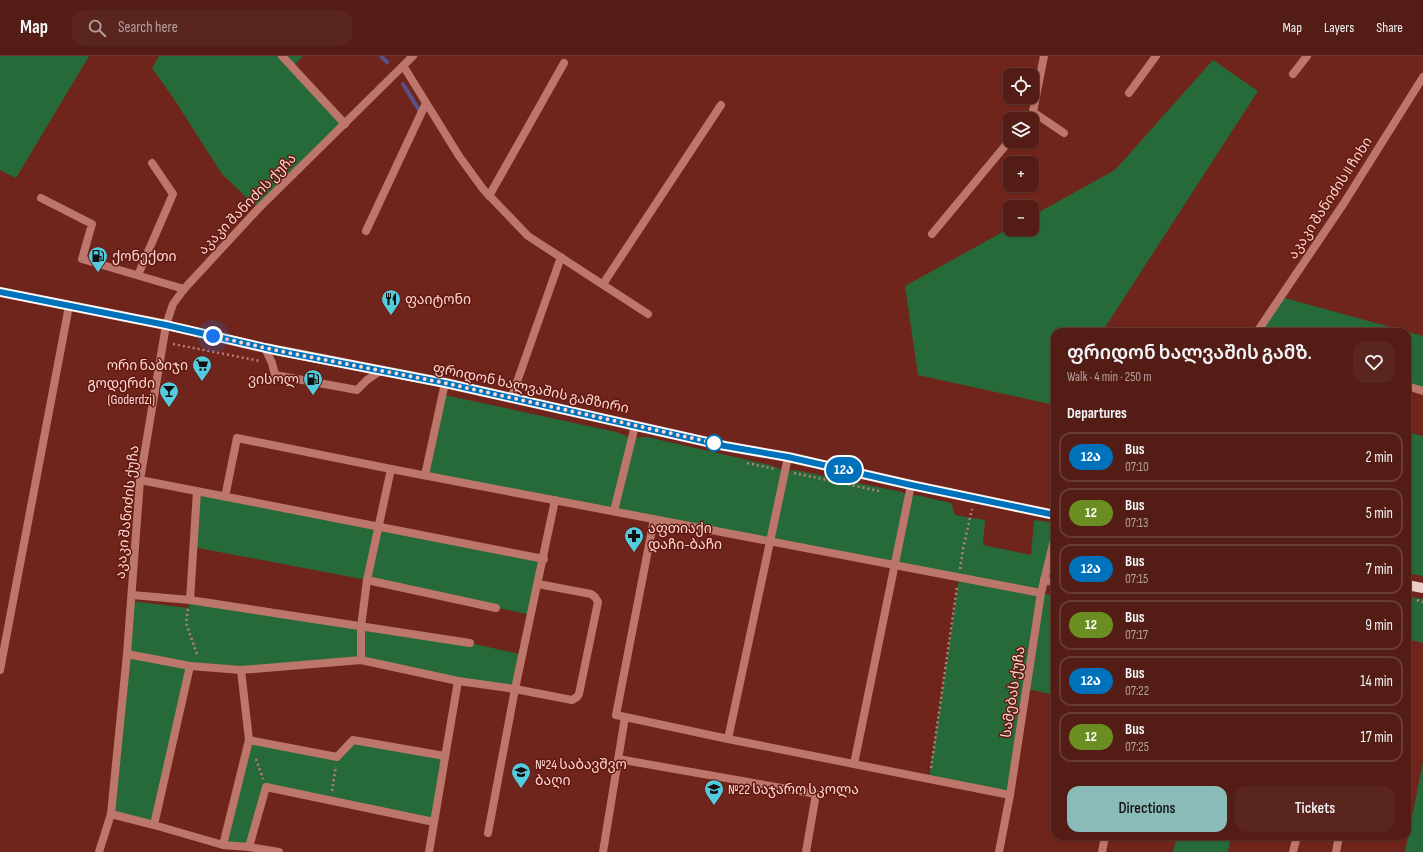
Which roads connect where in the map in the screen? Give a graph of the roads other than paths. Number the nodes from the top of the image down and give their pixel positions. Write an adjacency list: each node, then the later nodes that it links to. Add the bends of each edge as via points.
1 (282, 56): 15 (street)
2 (413, 56): 7 (street, აკაკი შანიძის ქუჩა)
3 (1044, 56): 13 (street)
4 (1156, 56): 10 (street)
5 (1307, 56): 8 (street)
6 (564, 63): 19 (street)
7 (404, 66): 11 (street); 15 (street, აკაკი შანიძის ქუჩა)
8 (1293, 74)
9 (1423, 77): 31 (street, აკაკი შანიძის II ჩიხი, via 1344,203)
10 (1129, 93)
11 (426, 103): 19 (street); 21 (street)
12 (721, 105): 25 (street)
13 (1031, 112)
14 (1039, 120): 16 (street)
15 (345, 124): 26 (street, აკაკი შანიძის ქუჩა, via 258,209)
16 (1064, 133)
17 (1003, 148): 22 (street)
18 (152, 163): 24 (street, via 173,194)
19 (489, 196): 23 (street, via 528,236)
20 (41, 198): 24 (street, via 92,224 82,259)
21 (366, 230)
22 (932, 234)
23 (561, 257): 25 (street); 37 (street)
24 (138, 276): 26 (street)
25 (602, 284): 29 (street)
26 (184, 289): 30 (street, აკაკი შანიძის ქუჩა, via 172,304)
27 (0, 292): 28 (main road, ფრიდონ ხალვაშის გამზირი)
28 (69, 306): 30 (main road, ფრიდონ ხალვაშის გამზირი); 70 (street)
29 (648, 314)
30 (166, 325): 32 (main road, ფრიდონ ხალვაშის გამზირი); 42 (street, აკაკი შანიძის ქუჩა)
31 (1259, 328)
32 (265, 348): 33 (main road, ფრიდონ ხალვაშის გამზირი); 33 (street, via 275,375 357,390)
33 (380, 371): 34 (main road, ფრიდონ ხალვაშის გამზირი)
34 (445, 383): 37 (main road, ფრიდონ ხალვაშის გამზირი); 41 (street)
35 (1411, 387): 36 (street)
36 (1423, 391)
37 (511, 399): 38 (main road, ფრიდონ ხალვაშის გამზირი)
38 (635, 426): 39 (main road, ფრიდონ ხალვაშის გამზირი); 47 (street)
39 (788, 457): 43 (main road, ფრიდონ ხალვაშის გამზირი); 51 (street)
40 (391, 468): 41 (street); 45 (street, via 237,438); 50 (street)
41 (425, 475): 46 (street)
42 (140, 480): 44 (street); 62 (street, აკაკი შანიძის ქუჩა)
43 (911, 485): 48 (main road, ფრიდონ ხალვაშის გამზირი); 54 (street)
44 (197, 491): 45 (street); 63 (street)
45 (225, 497): 50 (street)
46 (555, 500): 47 (street); 53 (street)
47 (614, 511): 49 (street)
48 (1051, 514)
49 (654, 519): 51 (street); 74 (street, via 616,715)
50 (378, 526): 53 (street); 55 (street)
51 (770, 541): 54 (street); 75 (street)
52 (1051, 552): 56 (street, სამებას ქუჩა)
53 (544, 559): 58 (street)
54 (895, 565): 61 (street); 79 (street)
55 (367, 580): 64 (street); 65 (street)
56 (1044, 580): 57 (street); 61 (street, სამებას ქუჩა)
57 (1051, 581)
58 (538, 584): 73 (street); 73 (street, via 591,594 598,602 580,694 572,700)
59 (1411, 586): 60 (main road)
60 (1423, 588)
61 (1041, 593): 80 (street, სამებას ქუჩა)
62 (132, 595): 63 (street); 67 (street, აკაკი შანიძის ქუჩა)
63 (190, 600): 65 (street)
64 (496, 608)
65 (361, 627): 66 (street); 68 (street)
66 (470, 643)
67 (127, 654): 69 (street); 81 (street, აკაკი შანიძის ქუჩა)
68 (361, 660): 71 (street); 72 (street)
69 (190, 666): 71 (street); 83 (street)
70 (0, 670)
71 (241, 670): 76 (street)
72 (458, 681): 73 (street); 77 (street)
73 (515, 689): 84 (street)
74 (625, 717): 75 (street); 78 (street)
75 (728, 739): 79 (street)
76 (250, 740): 77 (street, via 337,757 353,740); 88 (street)
77 (445, 756): 82 (street)
78 (618, 758): 93 (street); 94 (street, via 816,794)
79 (854, 764): 80 (street)
80 (1010, 795): 95 (street, სამებას ქუჩა)
81 (111, 814): 83 (street); 90 (street, აკაკი შანიძის ქუჩა)
82 (434, 822): 89 (street, via 266,787); 92 (street)
83 (154, 825): 88 (street)
84 (488, 833)
85 (1104, 840): 96 (street)
86 (1296, 840): 97 (street)
87 (1338, 840): 98 (street)
88 (223, 845): 89 (street)
89 (249, 847): 91 (street)
90 (99, 852)
91 (279, 852)
92 (429, 852)
93 (603, 852)
94 (806, 852)
95 (1000, 852)
96 (1102, 852)
97 (1294, 852)
98 (1336, 852)

